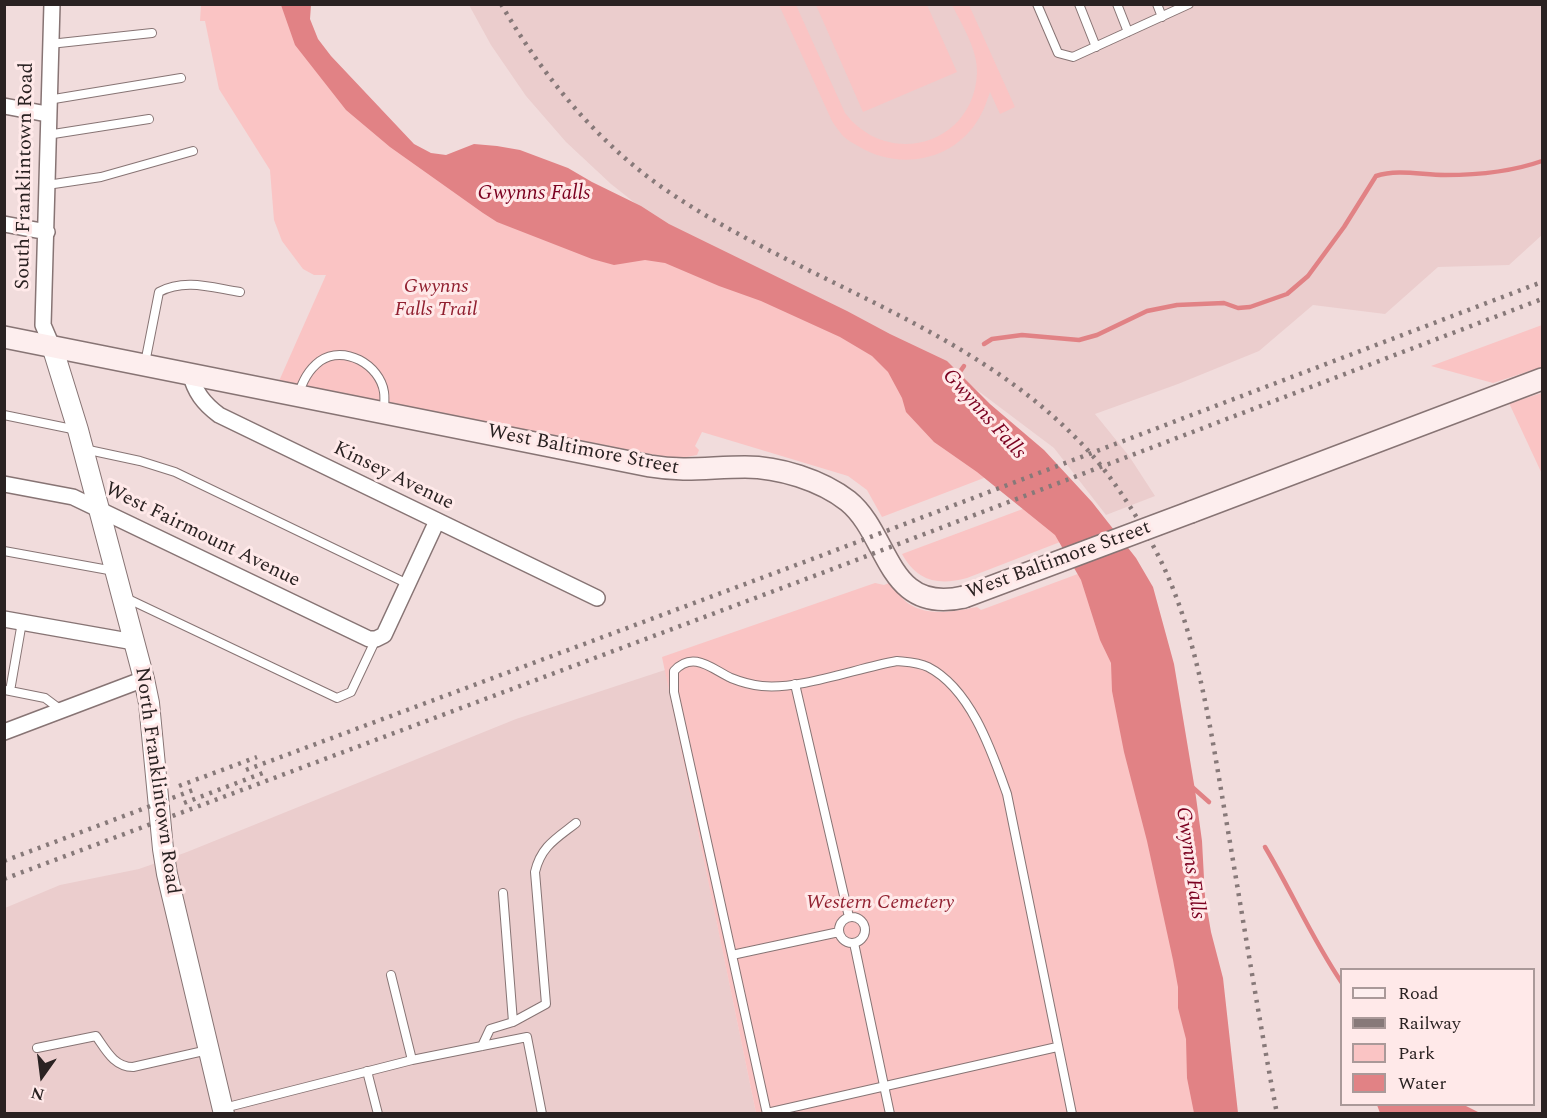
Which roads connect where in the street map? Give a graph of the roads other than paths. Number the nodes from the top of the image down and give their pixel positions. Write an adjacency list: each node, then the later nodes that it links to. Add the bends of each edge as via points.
1 (52, 4): 10 (street, South Franklintown Road)
2 (1037, 4): 11 (lane, via 1058,53 1073,57)
3 (1079, 4): 11 (lane)
4 (1117, 4): 8 (lane)
5 (1157, 4): 7 (lane)
6 (1190, 4): 7 (lane)
7 (1162, 17): 8 (lane)
8 (1128, 32): 11 (lane)
9 (152, 33): 10 (lane)
10 (50, 44): 14 (street, South Franklintown Road)
11 (1096, 47)
12 (181, 78): 14 (lane)
13 (4, 106): 14 (street)
14 (48, 107): 16 (street, South Franklintown Road)
15 (149, 119): 16 (lane)
16 (47, 135): 18 (street, South Franklintown Road)
17 (193, 151): 18 (lane, via 101,177)
18 (47, 185): 20 (street, South Franklintown Road)
19 (4, 224): 20 (street)
20 (47, 232): 23 (street, South Franklintown Road, via 43,325)
21 (240, 292): 24 (lane, via 188,283 159,292)
22 (4, 337): 23 (main road, West Baltimore Street)
23 (52, 346): 24 (main road, West Baltimore Street); 30 (street, North Franklintown Road)
24 (145, 364): 25 (main road, West Baltimore Street)
25 (190, 373): 27 (main road, West Baltimore Street); 33 (street, Kinsey Avenue, via 200,399 219,415)
26 (1542, 379): 28 (main road, West Baltimore Street, bridge, via 952,599 936,599 908,587 892,569 850,502 834,491 795,476 748,467 675,470)
27 (298, 395): 28 (main road, West Baltimore Street); 28 (lane, via 304,377 322,360 338,354 370,366 385,393)
28 (384, 412)
29 (4, 416): 30 (lane)
30 (81, 439): 32 (street, North Franklintown Road); 36 (lane, via 175,472)
31 (4, 484): 32 (street, West Fairmount Avenue, via 73,497)
32 (99, 510): 35 (street, North Franklintown Road); 40 (street, West Fairmount Avenue)
33 (437, 521): 36 (street); 38 (street, Kinsey Avenue)
34 (4, 551): 35 (lane)
35 (116, 572): 37 (street, North Franklintown Road)
36 (408, 584): 40 (street, via 384,635)
37 (122, 596): 40 (lane, via 337,698 351,692); 41 (street, North Franklintown Road)
38 (597, 598)
39 (10, 618): 41 (street); 44 (lane)
40 (376, 639)
41 (134, 642): 42 (street, North Franklintown Road)
42 (144, 679): 45 (street); 58 (street, North Franklintown Road, via 163,849)
43 (795, 684): 49 (lane); 52 (lane, via 748,684 697,661 680,664 674,670 674,692); 56 (lane, via 897,661 928,667 958,692 974,715 1007,794)
44 (7, 691): 45 (lane, via 45,698)
45 (62, 711): 46 (street)
46 (4, 732)
47 (576, 823): 54 (lane, via 549,844 539,858 536,872 546,1004)
48 (503, 893): 54 (lane)
49 (849, 917): 50 (lane, via 839,926); 51 (lane, via 856,917 865,927 860,940)
50 (839, 932): 51 (lane, via 847,942); 52 (lane)
51 (854, 943): 61 (lane)
52 (732, 955): 65 (lane)
53 (391, 975): 59 (lane)
54 (513, 1022): 55 (lane, via 490,1029)
55 (482, 1046): 59 (lane); 64 (lane, via 527,1037)
56 (1057, 1047): 61 (lane); 67 (lane)
57 (37, 1048): 58 (lane, via 96,1036 123,1067)
58 (209, 1050): 62 (street, North Franklintown Road)
59 (412, 1060): 60 (lane)
60 (367, 1071): 62 (lane); 63 (lane)
61 (884, 1086): 65 (lane); 66 (lane)
62 (223, 1111)
63 (378, 1113)
64 (542, 1113)
65 (767, 1113)
66 (890, 1113)
67 (1072, 1113)

